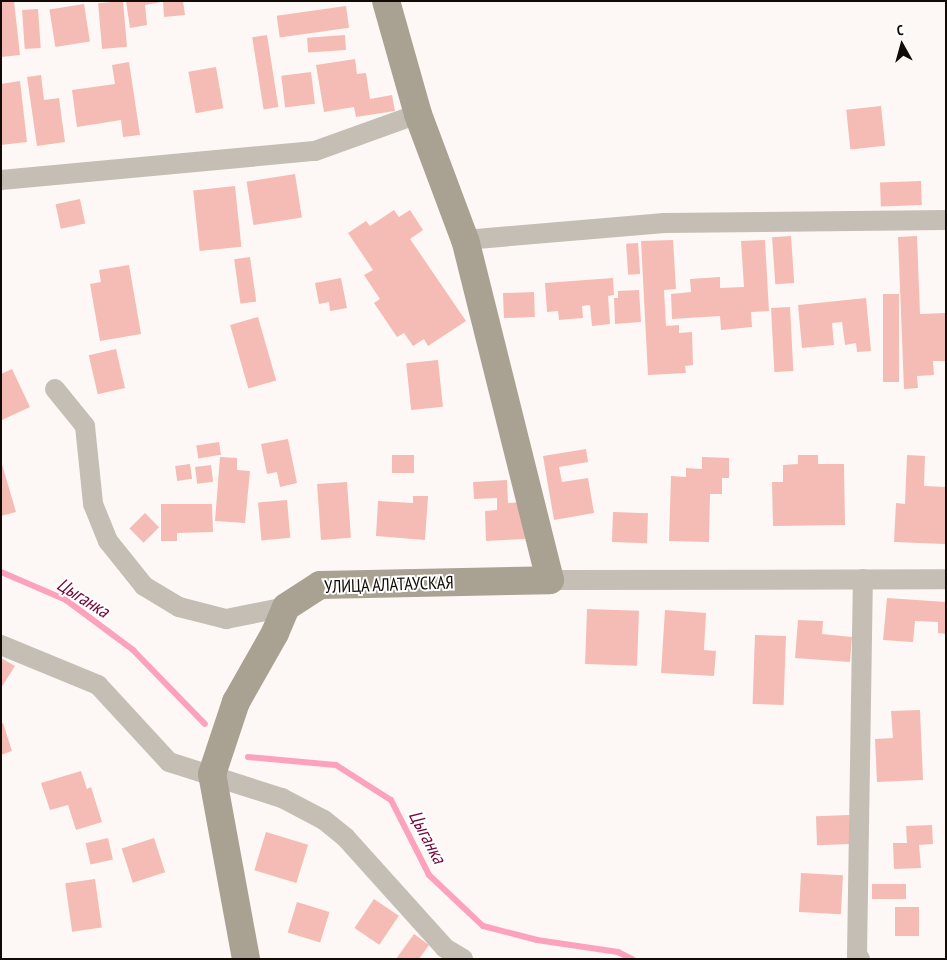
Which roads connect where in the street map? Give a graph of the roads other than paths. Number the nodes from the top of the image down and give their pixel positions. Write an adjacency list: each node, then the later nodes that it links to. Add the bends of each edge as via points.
1 (386, 1): 2 (street)
2 (418, 114): 3 (street, via 315,151); 5 (street)
3 (1, 180)
4 (946, 220): 5 (street, via 664,223)
5 (465, 240): 7 (street)
6 (55, 389): 10 (street, via 85,426 93,504 108,541 144,586 179,607 226,619)
7 (548, 571): 8 (street); 10 (street, УЛИЦА АЛАТАУСКАЯ, via 320,585)
8 (863, 579): 9 (street); 15 (street, via 857,955)
9 (946, 579)
10 (286, 607): 12 (street, via 276,633 236,702)
11 (1, 644): 12 (street, via 98,685 169,762)
12 (212, 774): 13 (street); 14 (street, via 282,798 324,820 346,838 445,948)
13 (246, 959)
14 (463, 959)
15 (860, 959)

